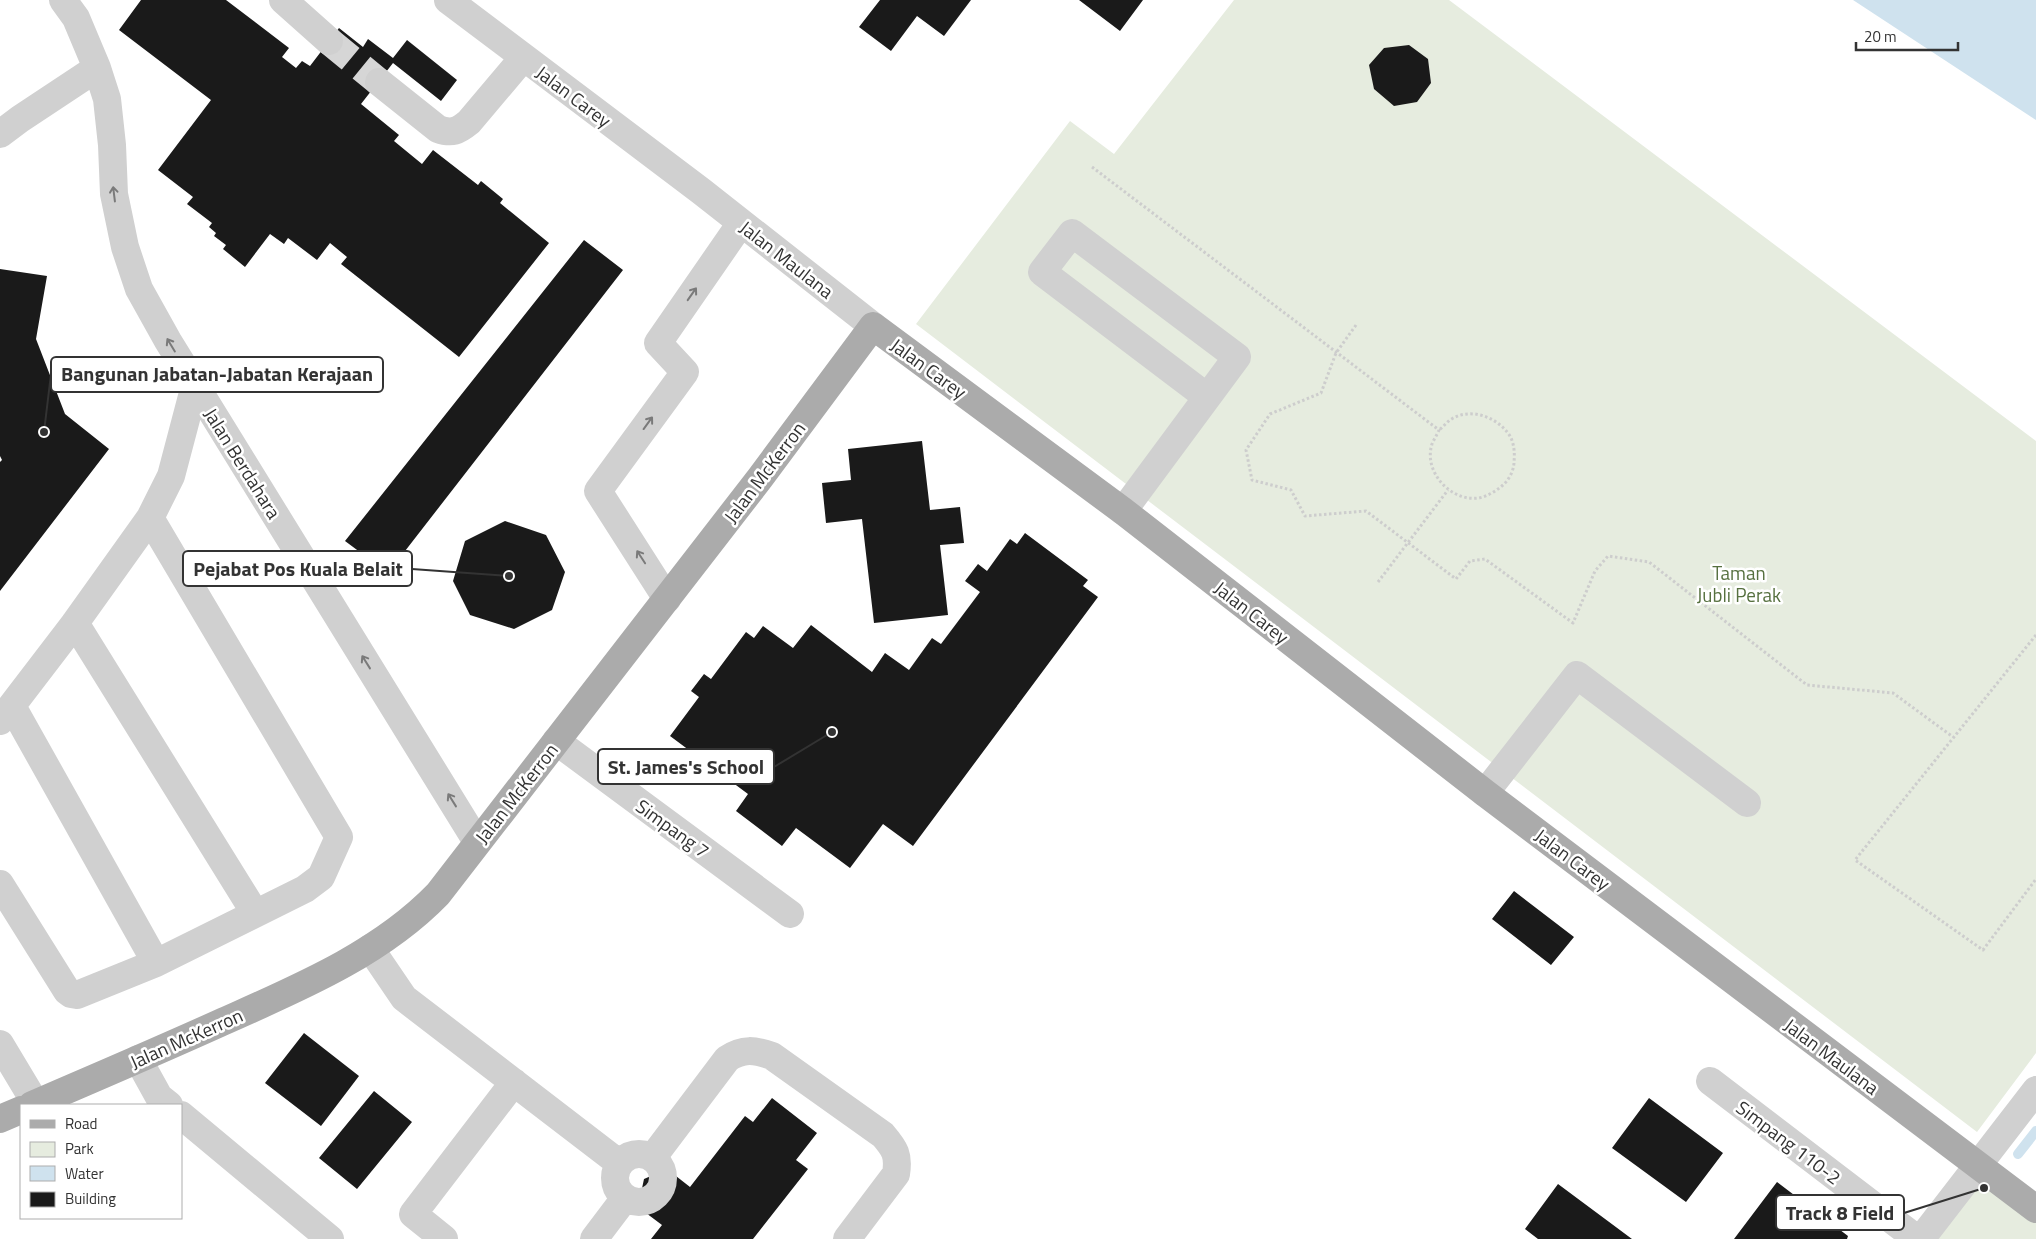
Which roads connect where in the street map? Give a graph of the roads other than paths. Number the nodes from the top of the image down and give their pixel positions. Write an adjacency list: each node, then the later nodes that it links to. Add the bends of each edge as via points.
1 (63, 0): 6 (street, Jalan Berdahara, via 76,18)
2 (283, 0): 4 (street)
3 (448, 0): 5 (street, Jalan Carey)
4 (329, 41)
5 (523, 58): 7 (street, via 458,131 438,129); 9 (street, Jalan Carey)
6 (97, 68): 8 (street); 12 (street, Jalan Berdahara, one-way to 6, via 139,289 125,247 114,194 107,99)
7 (379, 82)
8 (0, 134)
9 (701, 191): 10 (street, Jalan Maulana)
10 (741, 223): 11 (street, Jalan Maulana); 16 (street, one-way to 10, via 598,491 685,372 658,343)
11 (872, 326): 14 (main road, Jalan Carey); 16 (main road, Jalan McKerron)
12 (195, 385): 15 (street, via 171,476); 22 (street, Jalan Berdahara, one-way to 12)
13 (1208, 397): 13 (street, via 1237,357 1072,233 1042,272); 14 (street)
14 (1123, 511): 20 (main road, Jalan Carey)
15 (150, 518): 17 (street); 25 (street, via 339,837 321,877 306,889)
16 (667, 598): 19 (main road, Jalan McKerron)
17 (74, 623): 18 (street); 25 (street)
18 (6, 713): 28 (street)
19 (556, 742): 22 (main road, Jalan McKerron); 26 (street, Simpang 7)
20 (1485, 793): 21 (street, via 1577,674); 24 (main road, Jalan Carey)
21 (1747, 803)
22 (477, 842): 27 (main road, Jalan McKerron, via 425,907)
23 (0, 884): 28 (street, via 71,994 77,995)
24 (1629, 902): 42 (main road, Jalan Maulana)
25 (255, 913): 28 (street)
26 (790, 914)
27 (370, 948): 30 (main road, Jalan McKerron, via 288,991); 32 (street, via 404,998)
28 (156, 962)
29 (0, 1044): 34 (street)
30 (138, 1059): 35 (main road, Jalan McKerron); 36 (street, via 159,1097)
31 (1710, 1081): 49 (street, Simpang 110-2)
32 (514, 1082): 41 (street); 46 (street, via 413,1214)
33 (2036, 1090): 42 (street)
34 (29, 1104)
35 (35, 1104)
36 (168, 1104)
37 (20, 1110): 39 (main road, Jalan McKerron)
38 (182, 1116): 45 (street)
39 (0, 1119)
40 (653, 1157): 41 (street, via 639,1153); 43 (street, via 664,1180 656,1195 641,1202); 48 (street, via 727,1059 745,1050 772,1056 884,1135 894,1148 898,1162 896,1174)
41 (619, 1163): 43 (street, via 615,1170 616,1186)
42 (1978, 1166): 44 (main road, Jalan Maulana); 50 (street)
43 (625, 1198): 47 (street)
44 (2036, 1210)
45 (330, 1239)
46 (444, 1239)
47 (594, 1239)
48 (847, 1239)
49 (1917, 1239)
50 (1921, 1239)

